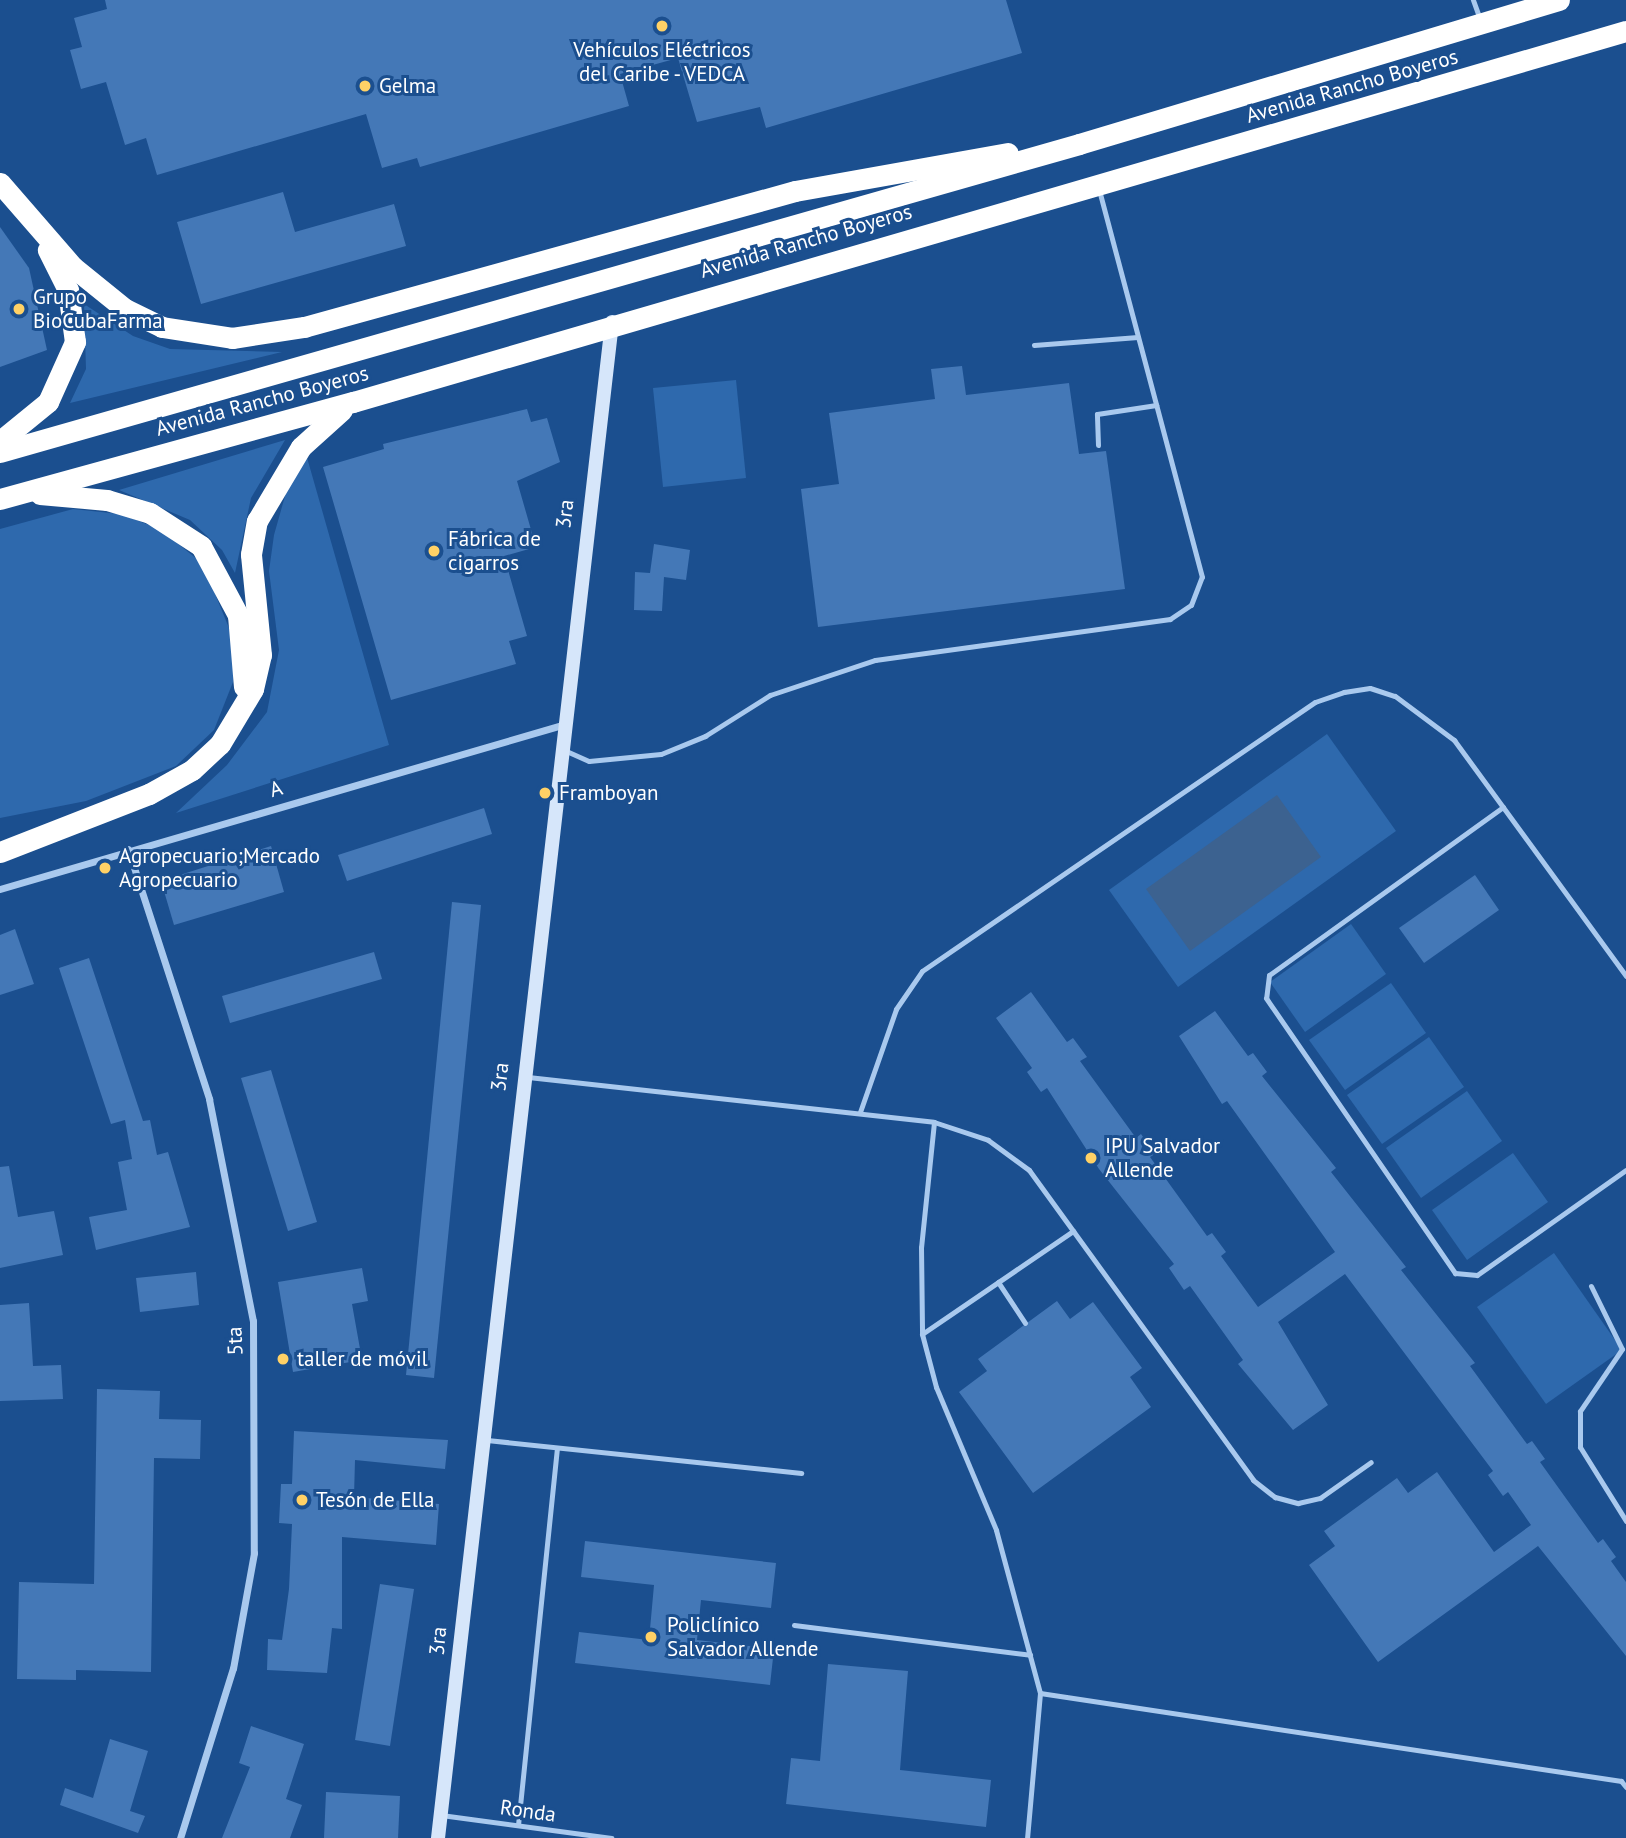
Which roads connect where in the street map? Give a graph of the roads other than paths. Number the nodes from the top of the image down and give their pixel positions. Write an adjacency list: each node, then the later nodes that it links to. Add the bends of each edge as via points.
1 (1473, 0): 3 (lane)
2 (1559, 0): 3 (highway, Avenida Rancho Boyeros)
3 (1481, 22): 5 (highway, Avenida Rancho Boyeros)
4 (1626, 31): 7 (highway, Avenida Rancho Boyeros)
5 (1079, 144): 8 (highway, via 955,159 794,191 271,335 191,335 162,327 98,290); 16 (highway, Avenida Rancho Boyeros)
6 (0, 183): 8 (highway)
7 (1097, 184): 9 (highway, Avenida Rancho Boyeros); 10 (lane)
8 (29, 219): 14 (highway, via 68,290 75,342 48,402)
9 (612, 322): 12 (highway, Avenida Rancho Boyeros); 19 (street, 3ra)
10 (1138, 337): 11 (lane); 13 (lane)
11 (1034, 345)
12 (353, 402): 17 (highway, Avenida Rancho Boyeros); 18 (highway, via 301,447 257,521 251,554 261,655)
13 (1156, 405): 15 (lane, via 1097,414); 20 (lane, via 1202,577 1191,605 1170,620 875,660 770,695 705,736 661,754 589,761)
14 (0, 441)
15 (1098, 445)
16 (0, 452)
17 (0, 499): 18 (highway, via 45,494 107,500 185,531 218,569 238,615 246,659)
18 (241, 714): 22 (highway, via 207,759 149,794)
19 (562, 725): 20 (street, 3ra); 24 (street, A)
20 (560, 748): 28 (street, 3ra)
21 (1503, 807): 27 (lane); 29 (lane, via 1454,740 1395,696 1370,688 1315,702 922,971 896,1009); 31 (lane, via 1269,975 1266,998 1455,1273 1477,1275)
22 (47, 833): 23 (highway); 25 (highway)
23 (0, 842)
24 (128, 849): 26 (street, A); 49 (street, 5ta, via 209,1099 253,1321 254,1553 233,1668)
25 (0, 852)
26 (0, 889)
27 (1626, 976)
28 (522, 1077): 29 (lane); 37 (street, 3ra)
29 (860, 1112): 30 (lane)
30 (934, 1122): 32 (lane, via 988,1140 1029,1170); 36 (lane, via 921,1247)
31 (1626, 1170)
32 (1073, 1231): 33 (lane); 39 (lane, via 1253,1480 1275,1497 1298,1503 1320,1498)
33 (998, 1282): 35 (lane); 36 (lane)
34 (1591, 1286): 41 (lane, via 1622,1349 1580,1411 1580,1447)
35 (1025, 1323)
36 (922, 1334): 44 (lane, via 936,1387 996,1530)
37 (480, 1440): 38 (lane); 47 (street, 3ra)
38 (557, 1448): 40 (lane); 48 (lane)
39 (1371, 1462)
40 (800, 1473)
41 (1623, 1511): 42 (lane)
42 (1626, 1521)
43 (794, 1625): 44 (lane)
44 (1030, 1655): 45 (lane)
45 (1040, 1693): 46 (lane, via 1621,1781); 52 (lane)
46 (1626, 1787)
47 (441, 1815): 48 (lane, Ronda); 50 (street, 3ra)
48 (519, 1825): 51 (lane, Ronda)
49 (180, 1838)
50 (438, 1838)
51 (611, 1838)
52 (1027, 1838)

